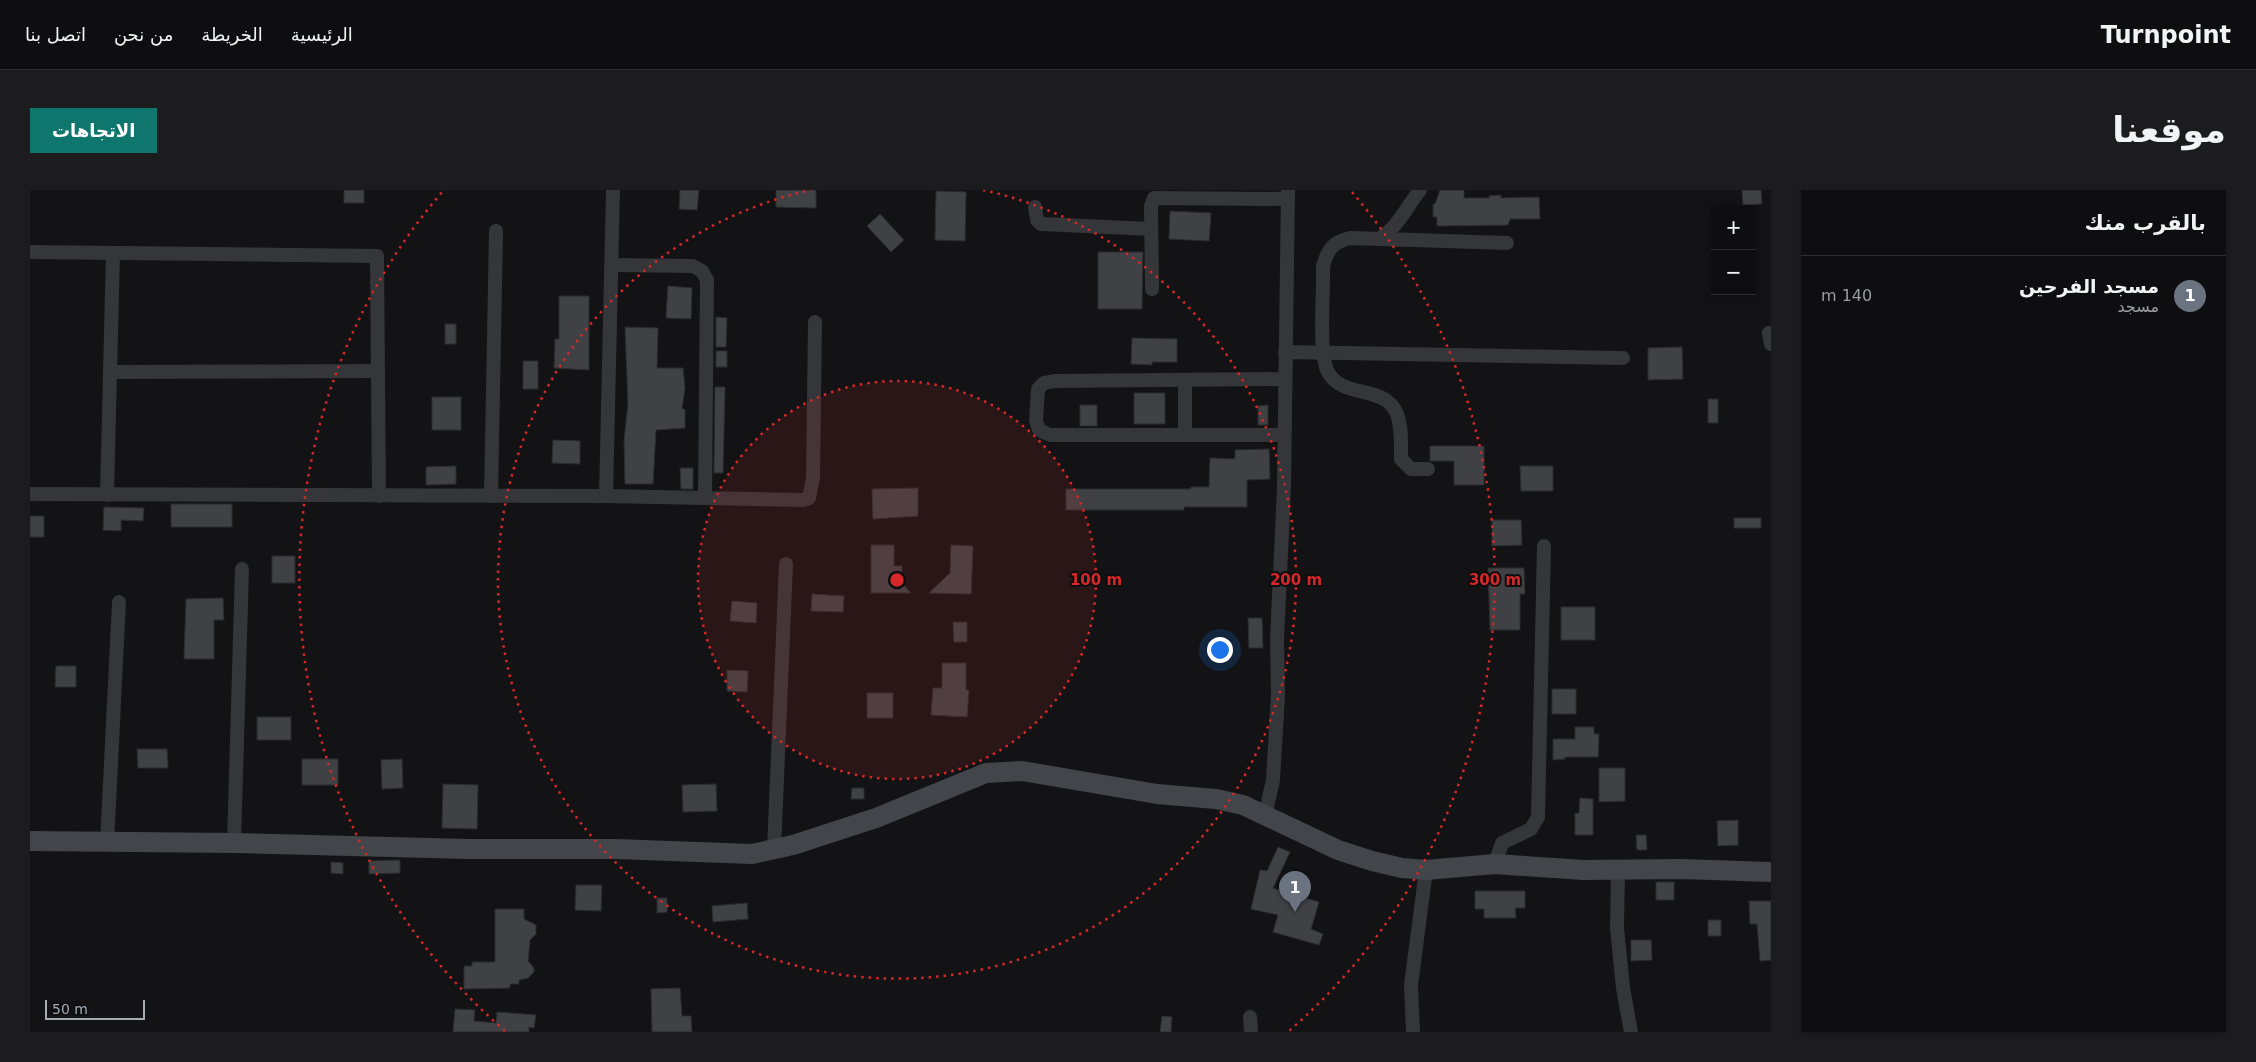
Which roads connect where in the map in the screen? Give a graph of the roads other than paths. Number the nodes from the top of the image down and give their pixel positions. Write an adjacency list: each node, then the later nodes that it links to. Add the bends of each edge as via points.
1 (613, 190): 11 (street)
2 (1420, 190): 7 (street, via 1397,225)
3 (1288, 195): 5 (street, via 1154,198); 14 (street)
4 (1035, 207): 5 (street, via 1041,224)
5 (1151, 229): 12 (street)
6 (496, 231): 27 (street)
7 (1378, 239): 8 (street); 15 (street, via 1338,241 1326,254 1323,266)
8 (1507, 243)
9 (30, 252): 10 (street)
10 (112, 253): 17 (street, via 377,256); 18 (street)
11 (611, 265): 28 (street); 29 (street, via 693,266 702,271 707,280)
12 (1152, 289)
13 (815, 322): 29 (street, via 813,478 809,498)
14 (1285, 352): 15 (street); 19 (street)
15 (1324, 353): 16 (street); 23 (street, via 1326,366 1336,382 1378,394 1389,401 1398,419 1401,459 1411,469)
16 (1622, 358)
17 (378, 371): 18 (street); 26 (street)
18 (110, 372): 25 (street)
19 (1285, 379): 20 (street); 22 (street)
20 (1185, 381): 21 (street); 21 (street, via 1044,383 1038,389 1036,420 1039,430 1050,435)
21 (1184, 435): 22 (street)
22 (1284, 435): 34 (street, via 1276,723 1273,780)
23 (1428, 469)
24 (30, 494): 25 (street)
25 (107, 494): 26 (street)
26 (379, 496): 27 (street)
27 (491, 496): 28 (street)
28 (606, 496): 29 (street)
29 (705, 498)
30 (1544, 546): 39 (street, via 1538,817 1531,829 1502,843)
31 (786, 564): 38 (street)
32 (242, 569): 36 (street)
33 (119, 602): 37 (street)
34 (1265, 816): 38 (street, via 1243,805 1216,799 1157,794 1022,771 1004,771 964,780 876,818); 40 (street, via 1338,850 1402,868)
35 (30, 841): 37 (street)
36 (234, 842): 37 (street); 38 (street, via 752,854)
37 (107, 843)
38 (774, 850)
39 (1495, 864): 40 (street); 41 (street)
40 (1426, 870): 45 (street, via 1411,985)
41 (1618, 870): 42 (street); 46 (street, via 1617,928)
42 (1771, 872)
43 (1250, 1017): 44 (street)
44 (1251, 1032)
45 (1412, 1032)
46 (1631, 1032)

